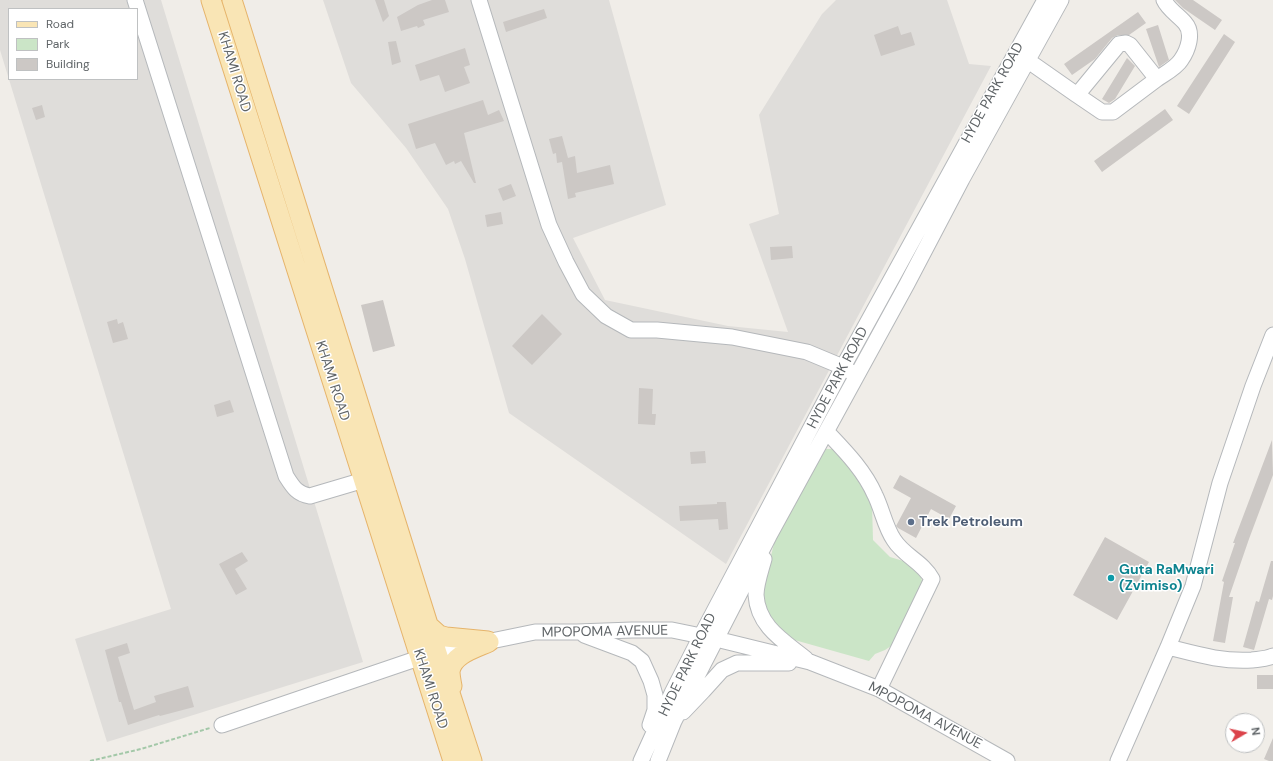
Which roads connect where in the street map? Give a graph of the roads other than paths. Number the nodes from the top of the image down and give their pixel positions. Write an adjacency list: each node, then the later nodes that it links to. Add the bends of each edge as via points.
1 (211, 0): 15 (main road, KHAMI ROAD)
2 (232, 0): 17 (main road, KHAMI ROAD)
3 (479, 0): 12 (street, via 550,225 583,294 606,316 630,330 732,336 807,352)
4 (1045, 0): 12 (street, HYDE PARK ROAD)
5 (1061, 0): 8 (street, HYDE PARK ROAD)
6 (1164, 0): 9 (street, via 1186,24 1190,36 1181,60)
7 (138, 9): 15 (street, via 286,476 294,490 310,496)
8 (1027, 60): 10 (street); 13 (street, HYDE PARK ROAD)
9 (1157, 79): 10 (street, via 1113,112 1102,112); 10 (street, via 1130,45 1119,44)
10 (1077, 95)
11 (1273, 335): 21 (street, via 1220,482 1193,586)
12 (843, 367): 13 (street); 19 (street, HYDE PARK ROAD)
13 (856, 376): 14 (street, HYDE PARK ROAD)
14 (827, 432): 16 (street, HYDE PARK ROAD); 25 (street, via 866,478 894,540 906,554 927,570 932,579)
15 (364, 480): 22 (main road, KHAMI ROAD)
16 (769, 536): 19 (street, HYDE PARK ROAD); 24 (street, via 756,594 759,612 770,629)
17 (429, 626): 20 (main road, via 439,635 446,637); 22 (main road, KHAMI ROAD)
18 (577, 632): 19 (street, MPOPOMA AVENUE, via 672,630); 20 (street, MPOPOMA AVENUE, via 535,632); 31 (street, via 632,653 642,661 655,695 655,710)
19 (709, 638): 24 (street, MPOPOMA AVENUE); 27 (street, HYDE PARK ROAD); 31 (street, HYDE PARK ROAD, via 672,693)
20 (489, 642): 22 (street, MPOPOMA AVENUE); 26 (main road, via 455,660 450,672)
21 (1168, 647): 23 (street, via 1220,660 1254,660); 34 (street)
22 (428, 655): 26 (main road); 28 (street, MPOPOMA AVENUE); 29 (main road, KHAMI ROAD)
23 (1273, 656)
24 (810, 662): 25 (street, MPOPOMA AVENUE); 27 (street, via 737,663 722,670)
25 (879, 689): 33 (street, MPOPOMA AVENUE)
26 (453, 699): 30 (main road)
27 (674, 721): 32 (street, HYDE PARK ROAD)
28 (222, 725)
29 (453, 761)
30 (472, 761)
31 (641, 761)
32 (658, 761)
33 (1007, 761)
34 (1118, 761)

